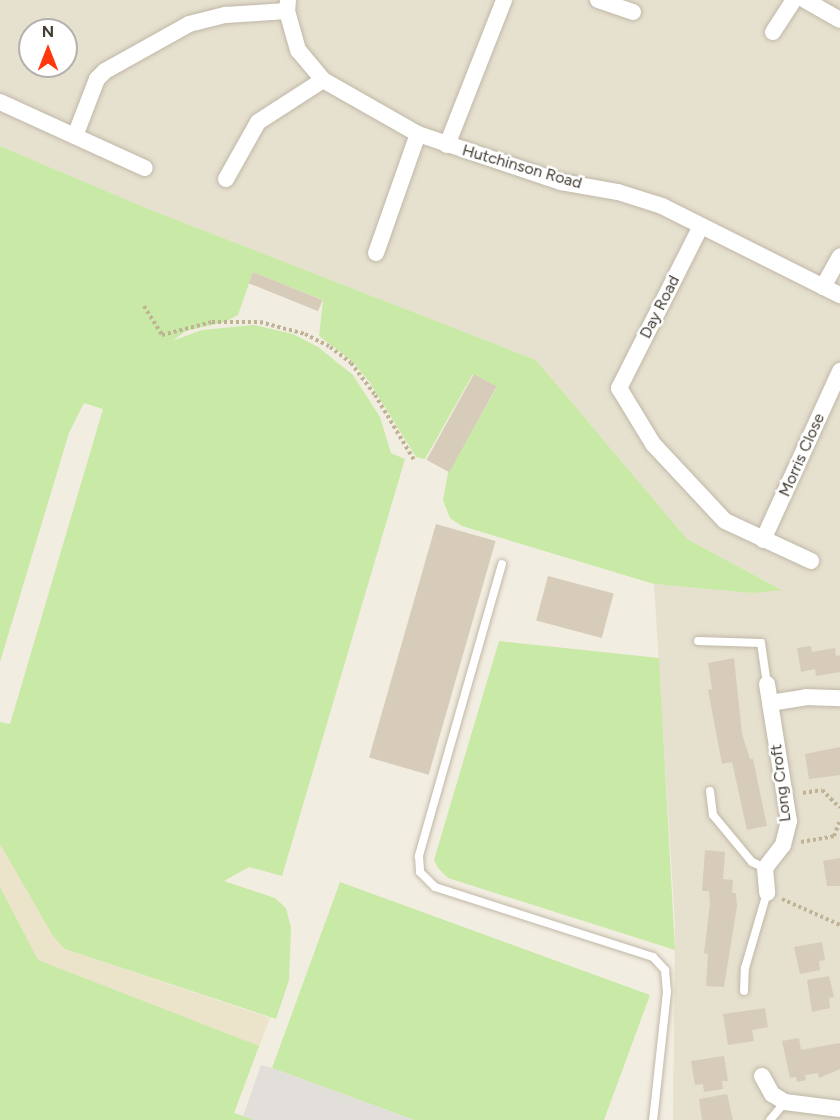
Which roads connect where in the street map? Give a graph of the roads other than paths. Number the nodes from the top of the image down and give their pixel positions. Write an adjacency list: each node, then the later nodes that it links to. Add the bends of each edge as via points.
1 (504, 0): 13 (street)
2 (598, 0): 6 (street)
3 (794, 0): 8 (street)
4 (805, 0): 7 (street)
5 (287, 5): 9 (street, Hutchinson Road, via 298,50); 12 (street, via 189,24 105,71 97,79)
6 (633, 12)
7 (840, 20)
8 (773, 32)
9 (323, 80): 11 (street, Hutchinson Road); 15 (street, via 258,122)
10 (0, 102): 12 (street)
11 (418, 134): 13 (street, Hutchinson Road); 17 (street)
12 (75, 136): 14 (street)
13 (447, 145): 16 (street, Hutchinson Road, via 561,182 629,196)
14 (145, 168)
15 (226, 179)
16 (701, 226): 19 (street, Hutchinson Road); 22 (street, Day Road, via 619,388 653,444 725,521)
17 (376, 253)
18 (840, 256): 19 (street)
19 (823, 287): 20 (street, Hutchinson Road)
20 (840, 295)
21 (840, 371): 22 (street, Morris Close)
22 (763, 540): 23 (street)
23 (811, 561)
24 (502, 564): 36 (lane, via 419,856 420,872 435,887 653,957 665,970 667,992)
25 (698, 641): 26 (lane, via 760,643)
26 (767, 684): 28 (street, Long Croft)
27 (840, 698): 28 (street, via 806,697)
28 (770, 703): 30 (street, Long Croft, via 789,821 783,845)
29 (710, 791): 30 (lane, via 713,815 752,862)
30 (765, 868): 31 (street)
31 (767, 893): 32 (lane, via 745,968)
32 (744, 991)
33 (762, 1076): 34 (street, via 772,1094)
34 (785, 1102): 35 (street); 37 (lane)
35 (840, 1110)
36 (653, 1120)
37 (770, 1120)

